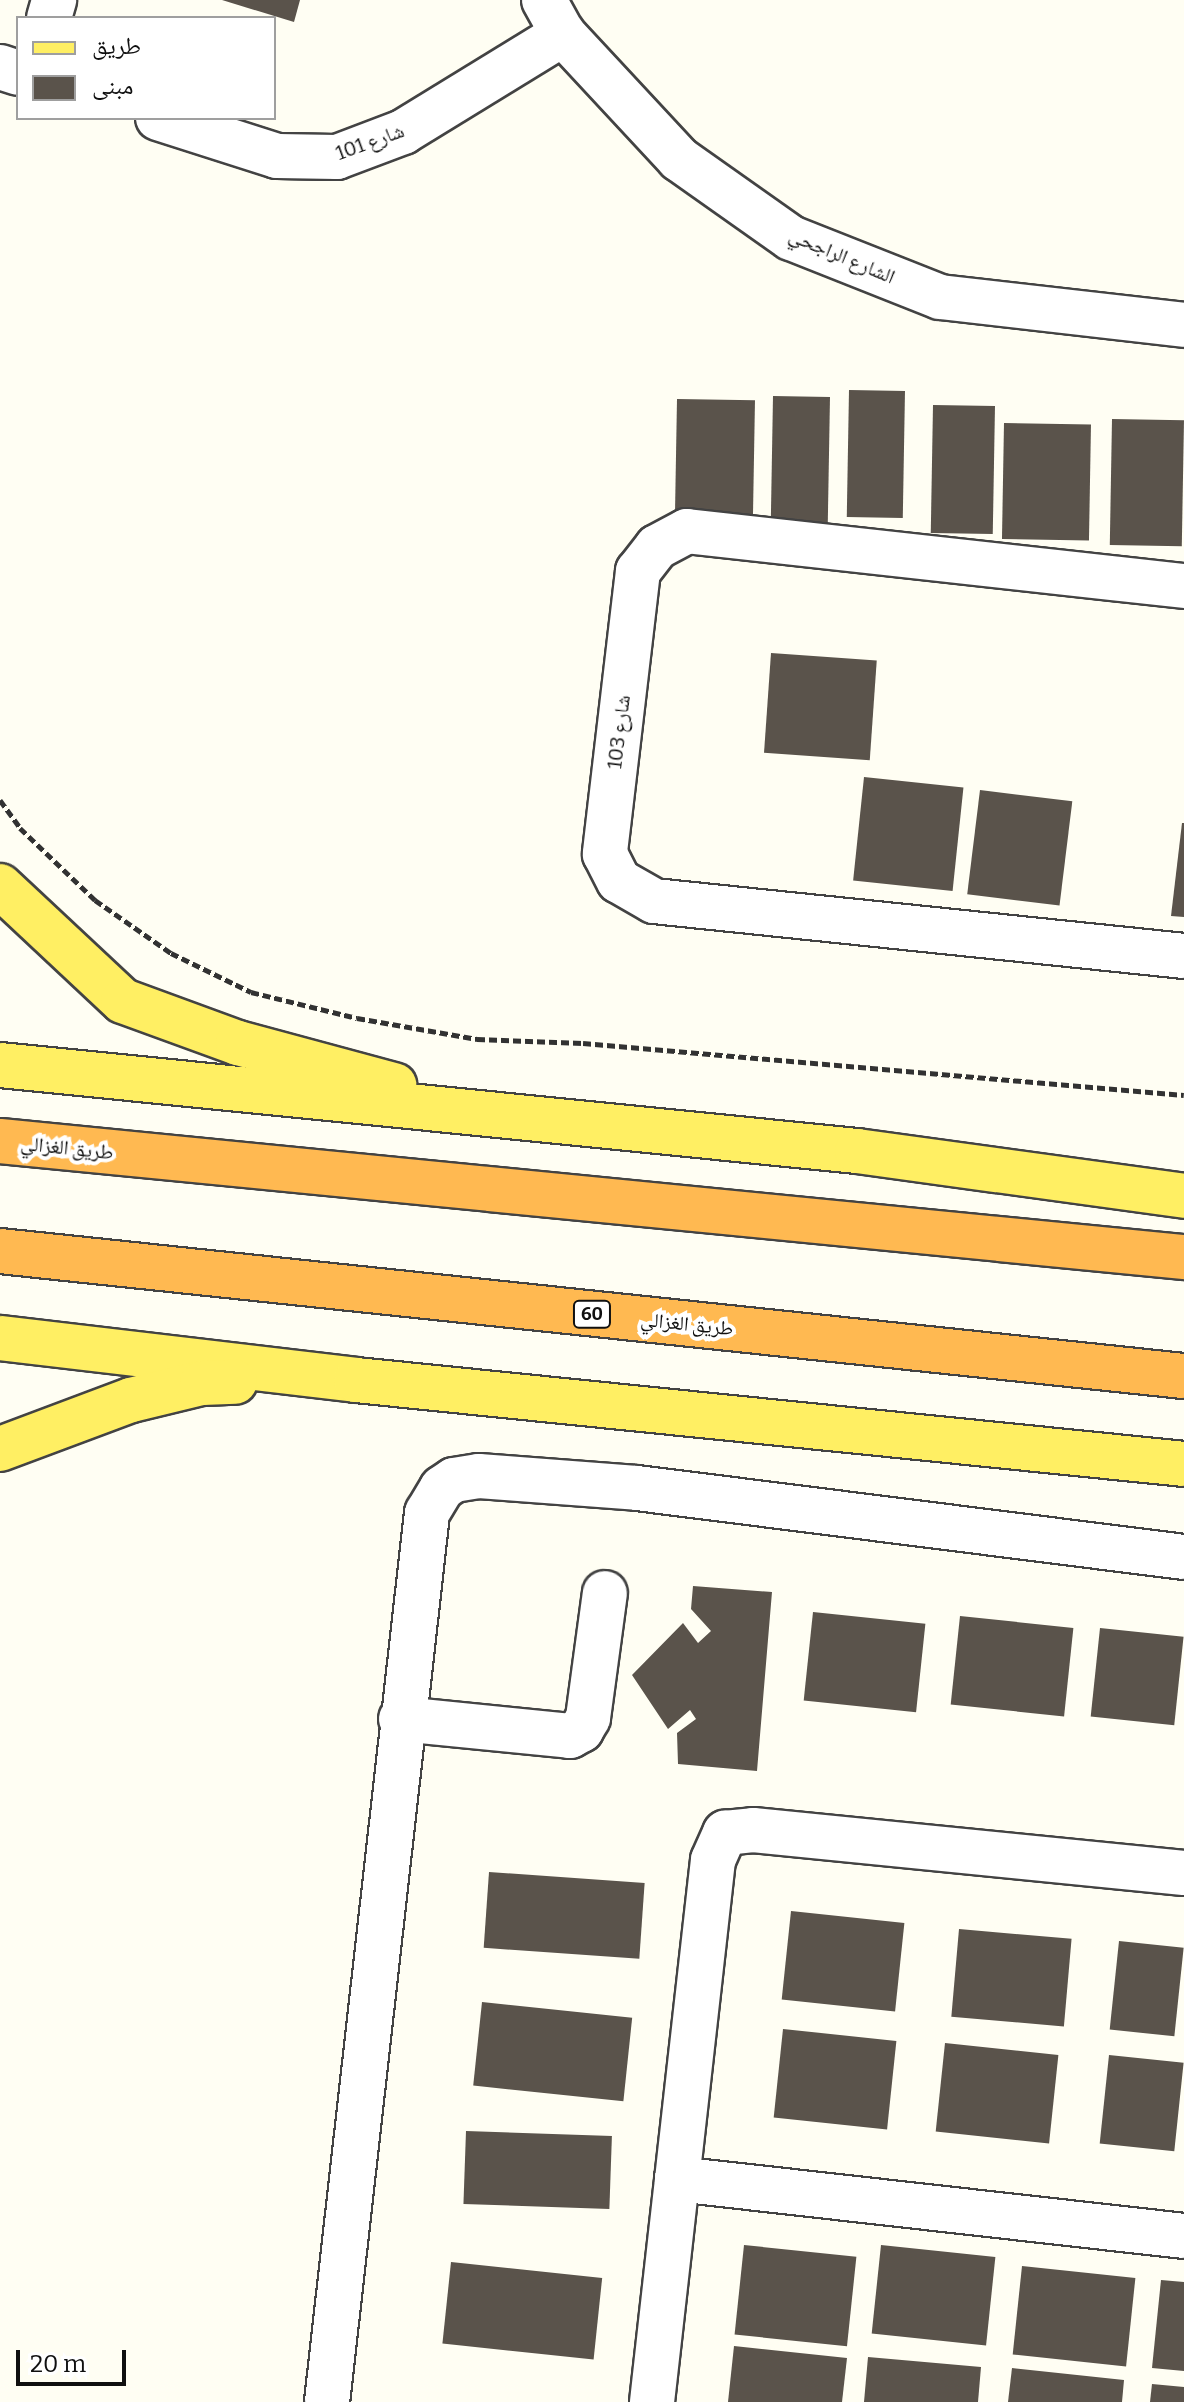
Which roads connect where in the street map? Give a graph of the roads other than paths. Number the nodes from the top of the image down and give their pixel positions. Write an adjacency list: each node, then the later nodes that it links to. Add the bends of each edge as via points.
1 (553, 17): 2 (street, شارع 101, via 403,132 337,157 277,156); 3 (street, الشارع الراجحي, via 679,159 791,238 940,297)
2 (164, 120)
3 (1184, 325)
4 (1184, 586): 6 (street, شارع 103, via 687,531 657,547 638,571 605,854 619,881 654,901)
5 (0, 886): 8 (main road, via 123,1001 238,1043)
6 (1184, 956)
7 (0, 1065): 8 (main road)
8 (524, 1120): 10 (main road, via 857,1151)
9 (0, 1141): 12 (highway, طريق الغزالي)
10 (1184, 1196)
11 (0, 1251): 14 (highway, طريق الغزالي / 60)
12 (1184, 1257)
13 (0, 1338): 15 (main road)
14 (1184, 1376)
15 (356, 1380): 16 (main road, via 202,1383 131,1400); 17 (main road)
16 (0, 1449)
17 (1184, 1464)
18 (1184, 1557): 20 (street, via 637,1488 466,1476 442,1488 427,1513)
19 (605, 1593): 20 (street, via 588,1718 581,1730 570,1736)
20 (401, 1719): 24 (street)
21 (1184, 1873): 22 (street, via 753,1830 725,1833 713,1860)
22 (677, 2179): 23 (street); 25 (street)
23 (1184, 2236)
24 (327, 2402)
25 (652, 2402)

